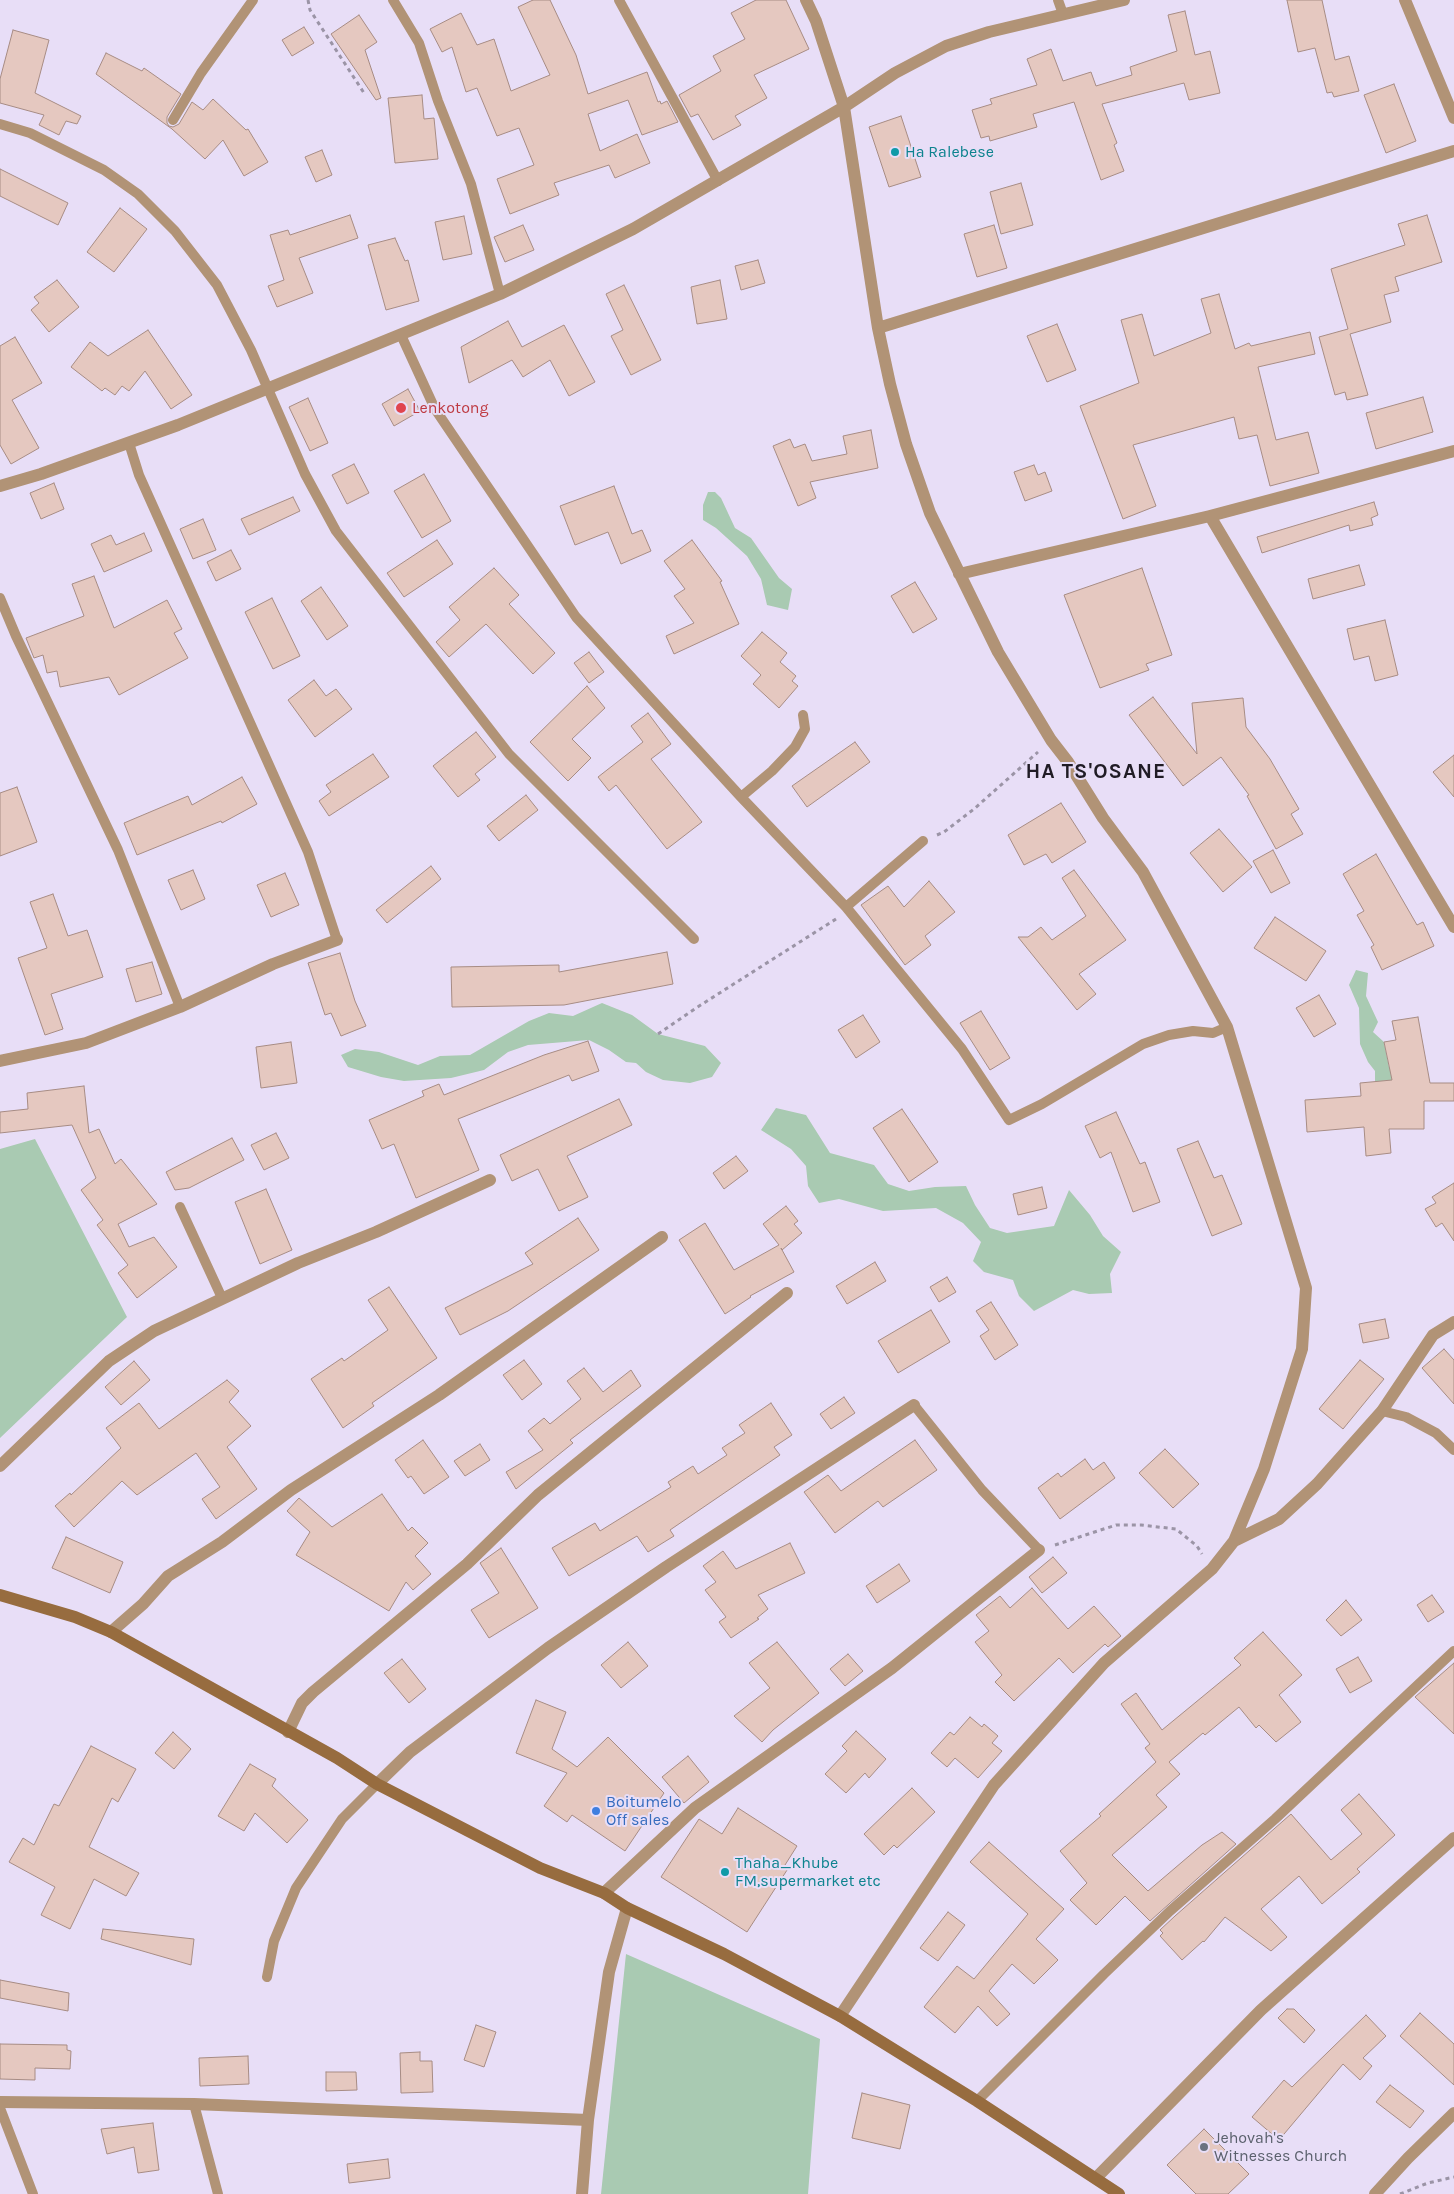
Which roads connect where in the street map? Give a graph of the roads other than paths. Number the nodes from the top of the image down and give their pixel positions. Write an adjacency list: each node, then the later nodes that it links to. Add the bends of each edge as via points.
1 (253, 0): 11 (lane, via 201,73)
2 (393, 0): 15 (lane, via 419,44 471,184)
3 (619, 0): 14 (lane)
4 (806, 0): 9 (street)
5 (1058, 0): 8 (lane)
6 (1124, 0): 8 (street)
7 (1405, 0): 10 (street)
8 (1063, 14): 9 (street, via 946,46 895,73)
9 (844, 107): 14 (street); 16 (street)
10 (1454, 118)
11 (173, 120)
12 (0, 124): 18 (lane, via 30,133 104,170 144,200 176,231 217,285)
13 (1454, 151): 16 (street)
14 (718, 181): 15 (street, via 633,229)
15 (500, 294): 17 (street)
16 (878, 328): 23 (street, via 906,444 930,514)
17 (401, 335): 18 (street); 26 (lane, via 436,409 576,617)
18 (267, 387): 19 (street); 30 (lane, via 305,474 336,531 368,574 509,754)
19 (129, 443): 21 (street); 31 (lane, via 143,484 308,852)
20 (1454, 451): 22 (street)
21 (0, 486)
22 (1210, 516): 23 (street); 29 (street)
23 (959, 574): 33 (street, via 998,652 1051,740 1143,872)
24 (0, 598): 32 (lane, via 118,850)
25 (803, 715): 26 (lane, via 805,728 795,747)
26 (741, 797): 28 (lane)
27 (923, 841): 28 (lane)
28 (846, 907): 33 (lane, via 962,1048 1009,1120 1143,1044 1169,1035 1194,1031 1213,1033)
29 (1454, 927)
30 (694, 939)
31 (337, 940): 32 (street, via 273,964)
32 (180, 1007): 34 (street, via 86,1043)
33 (1227, 1027): 45 (street, via 1306,1288 1302,1349 1264,1468)
34 (0, 1062)
35 (490, 1180): 39 (street)
36 (180, 1207): 39 (lane)
37 (662, 1236): 48 (street, via 439,1395 291,1490 222,1542 168,1576)
38 (788, 1293): 50 (street, via 538,1495 467,1564 313,1692 302,1703)
39 (222, 1298): 44 (street, via 154,1331 109,1361)
40 (1454, 1322): 42 (street, via 1433,1335)
41 (914, 1405): 46 (lane, via 982,1490); 51 (street, via 548,1648 410,1752)
42 (1382, 1411): 43 (lane, via 1406,1417 1436,1433); 45 (street, via 1317,1484 1279,1518)
43 (1454, 1450)
44 (0, 1466)
45 (1234, 1542): 56 (street, via 1212,1569 1104,1663 994,1785)
46 (1039, 1550): 53 (street, via 892,1668 695,1808)
47 (0, 1595): 48 (main road, via 75,1617)
48 (110, 1632): 50 (main road)
49 (1454, 1651): 57 (lane, via 1170,1911)
50 (288, 1732): 51 (main road)
51 (377, 1784): 53 (main road, via 540,1868); 55 (lane, via 342,1819 296,1888 274,1941)
52 (1454, 1838): 63 (street, via 1261,2010)
53 (604, 1893): 54 (main road)
54 (627, 1908): 56 (main road, via 724,1954); 62 (street, via 609,1972)
55 (267, 1977)
56 (840, 2016): 57 (main road)
57 (977, 2101): 63 (main road)
58 (0, 2102): 59 (street)
59 (194, 2104): 62 (street); 65 (lane)
60 (0, 2108): 64 (lane)
61 (1454, 2113): 68 (street)
62 (588, 2120): 66 (street)
63 (1096, 2178): 67 (main road)
64 (33, 2194)
65 (218, 2194)
66 (582, 2194)
67 (1119, 2194)
68 (1375, 2194)

